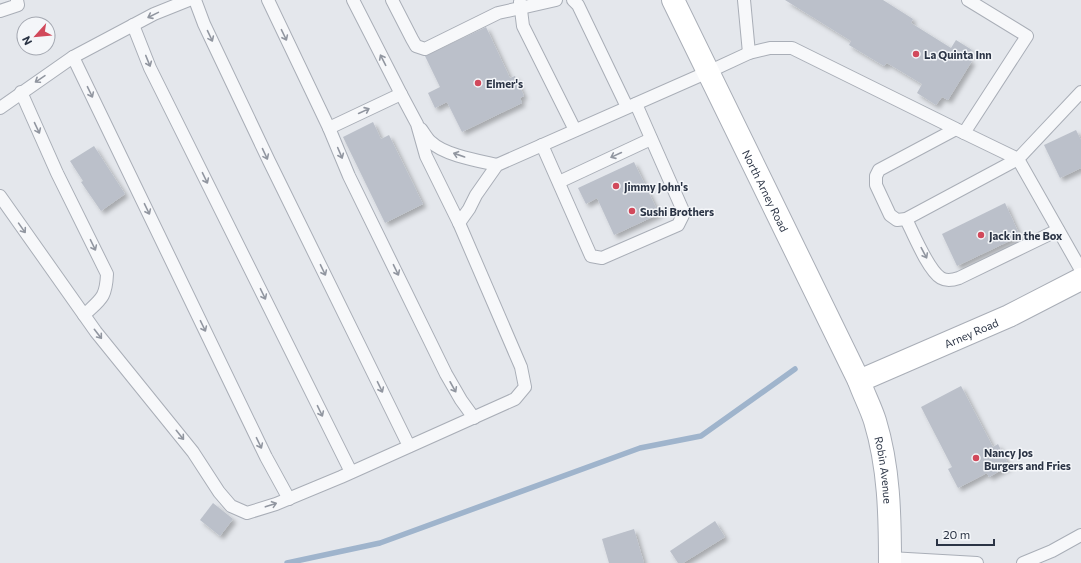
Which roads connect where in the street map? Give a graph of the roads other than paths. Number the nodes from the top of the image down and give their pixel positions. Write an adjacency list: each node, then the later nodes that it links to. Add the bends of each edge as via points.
1 (189, 0): 14 (lane, one-way to 14)
2 (195, 0): 41 (lane, one-way to 41, via 269,161)
3 (268, 0): 24 (lane, one-way to 24)
4 (353, 0): 20 (lane, one-way to 4)
5 (392, 0): 12 (lane, via 416,46 425,49)
6 (556, 0): 12 (lane)
7 (573, 0): 21 (lane, via 578,4)
8 (673, 0): 17 (main road, North Arney Road)
9 (744, 0): 15 (lane)
10 (968, 0): 26 (lane, via 1027,36)
11 (18, 3): 13 (lane)
12 (521, 4): 25 (lane, via 524,26)
13 (0, 10)
14 (133, 25): 16 (lane); 42 (lane, one-way to 42, via 150,68)
15 (749, 53): 17 (lane); 26 (lane, via 770,48 792,48)
16 (73, 57): 18 (lane, one-way to 18); 43 (lane, one-way to 43, via 266,457)
17 (708, 72): 21 (lane); 39 (main road, North Arney Road)
18 (21, 92): 22 (lane); 38 (lane, one-way to 38, via 106,274 106,290 100,300)
19 (1081, 92): 29 (lane)
20 (401, 94): 23 (lane); 24 (lane, one-way to 20)
21 (631, 106): 25 (lane); 27 (lane)
22 (0, 108)
23 (417, 124): 30 (lane, one-way to 23, via 472,160 439,148 430,142); 34 (lane, via 426,156)
24 (329, 128): 40 (lane, one-way to 40, via 349,176 446,374)
25 (575, 130): 28 (lane)
26 (960, 131): 29 (lane); 33 (lane, via 879,170 876,185 890,215 897,220)
27 (651, 139): 31 (lane, one-way to 31); 31 (lane, via 684,213 678,226 602,258 591,256)
28 (542, 145): 30 (lane); 31 (lane)
29 (1018, 159): 33 (lane); 35 (lane)
30 (497, 165): 34 (lane)
31 (559, 182)
32 (0, 196): 38 (lane, one-way to 38)
33 (906, 218): 35 (lane, one-way to 35, via 932,268 941,278 951,280)
34 (458, 223): 40 (lane, via 521,367 525,387 515,399)
35 (1058, 230): 36 (lane)
36 (1081, 270)
37 (1081, 279): 39 (main road, Arney Road, via 1009,316)
38 (84, 315): 43 (lane, one-way to 43, via 194,452 231,506 247,513)
39 (859, 381): 45 (main road, Robin Avenue, via 875,421 884,461 889,500)
40 (474, 418): 41 (lane)
41 (409, 446): 42 (lane)
42 (351, 472): 43 (lane)
43 (289, 498)
44 (1081, 535): 47 (lane)
45 (890, 560): 46 (lane)
46 (977, 563)
47 (1023, 563)

